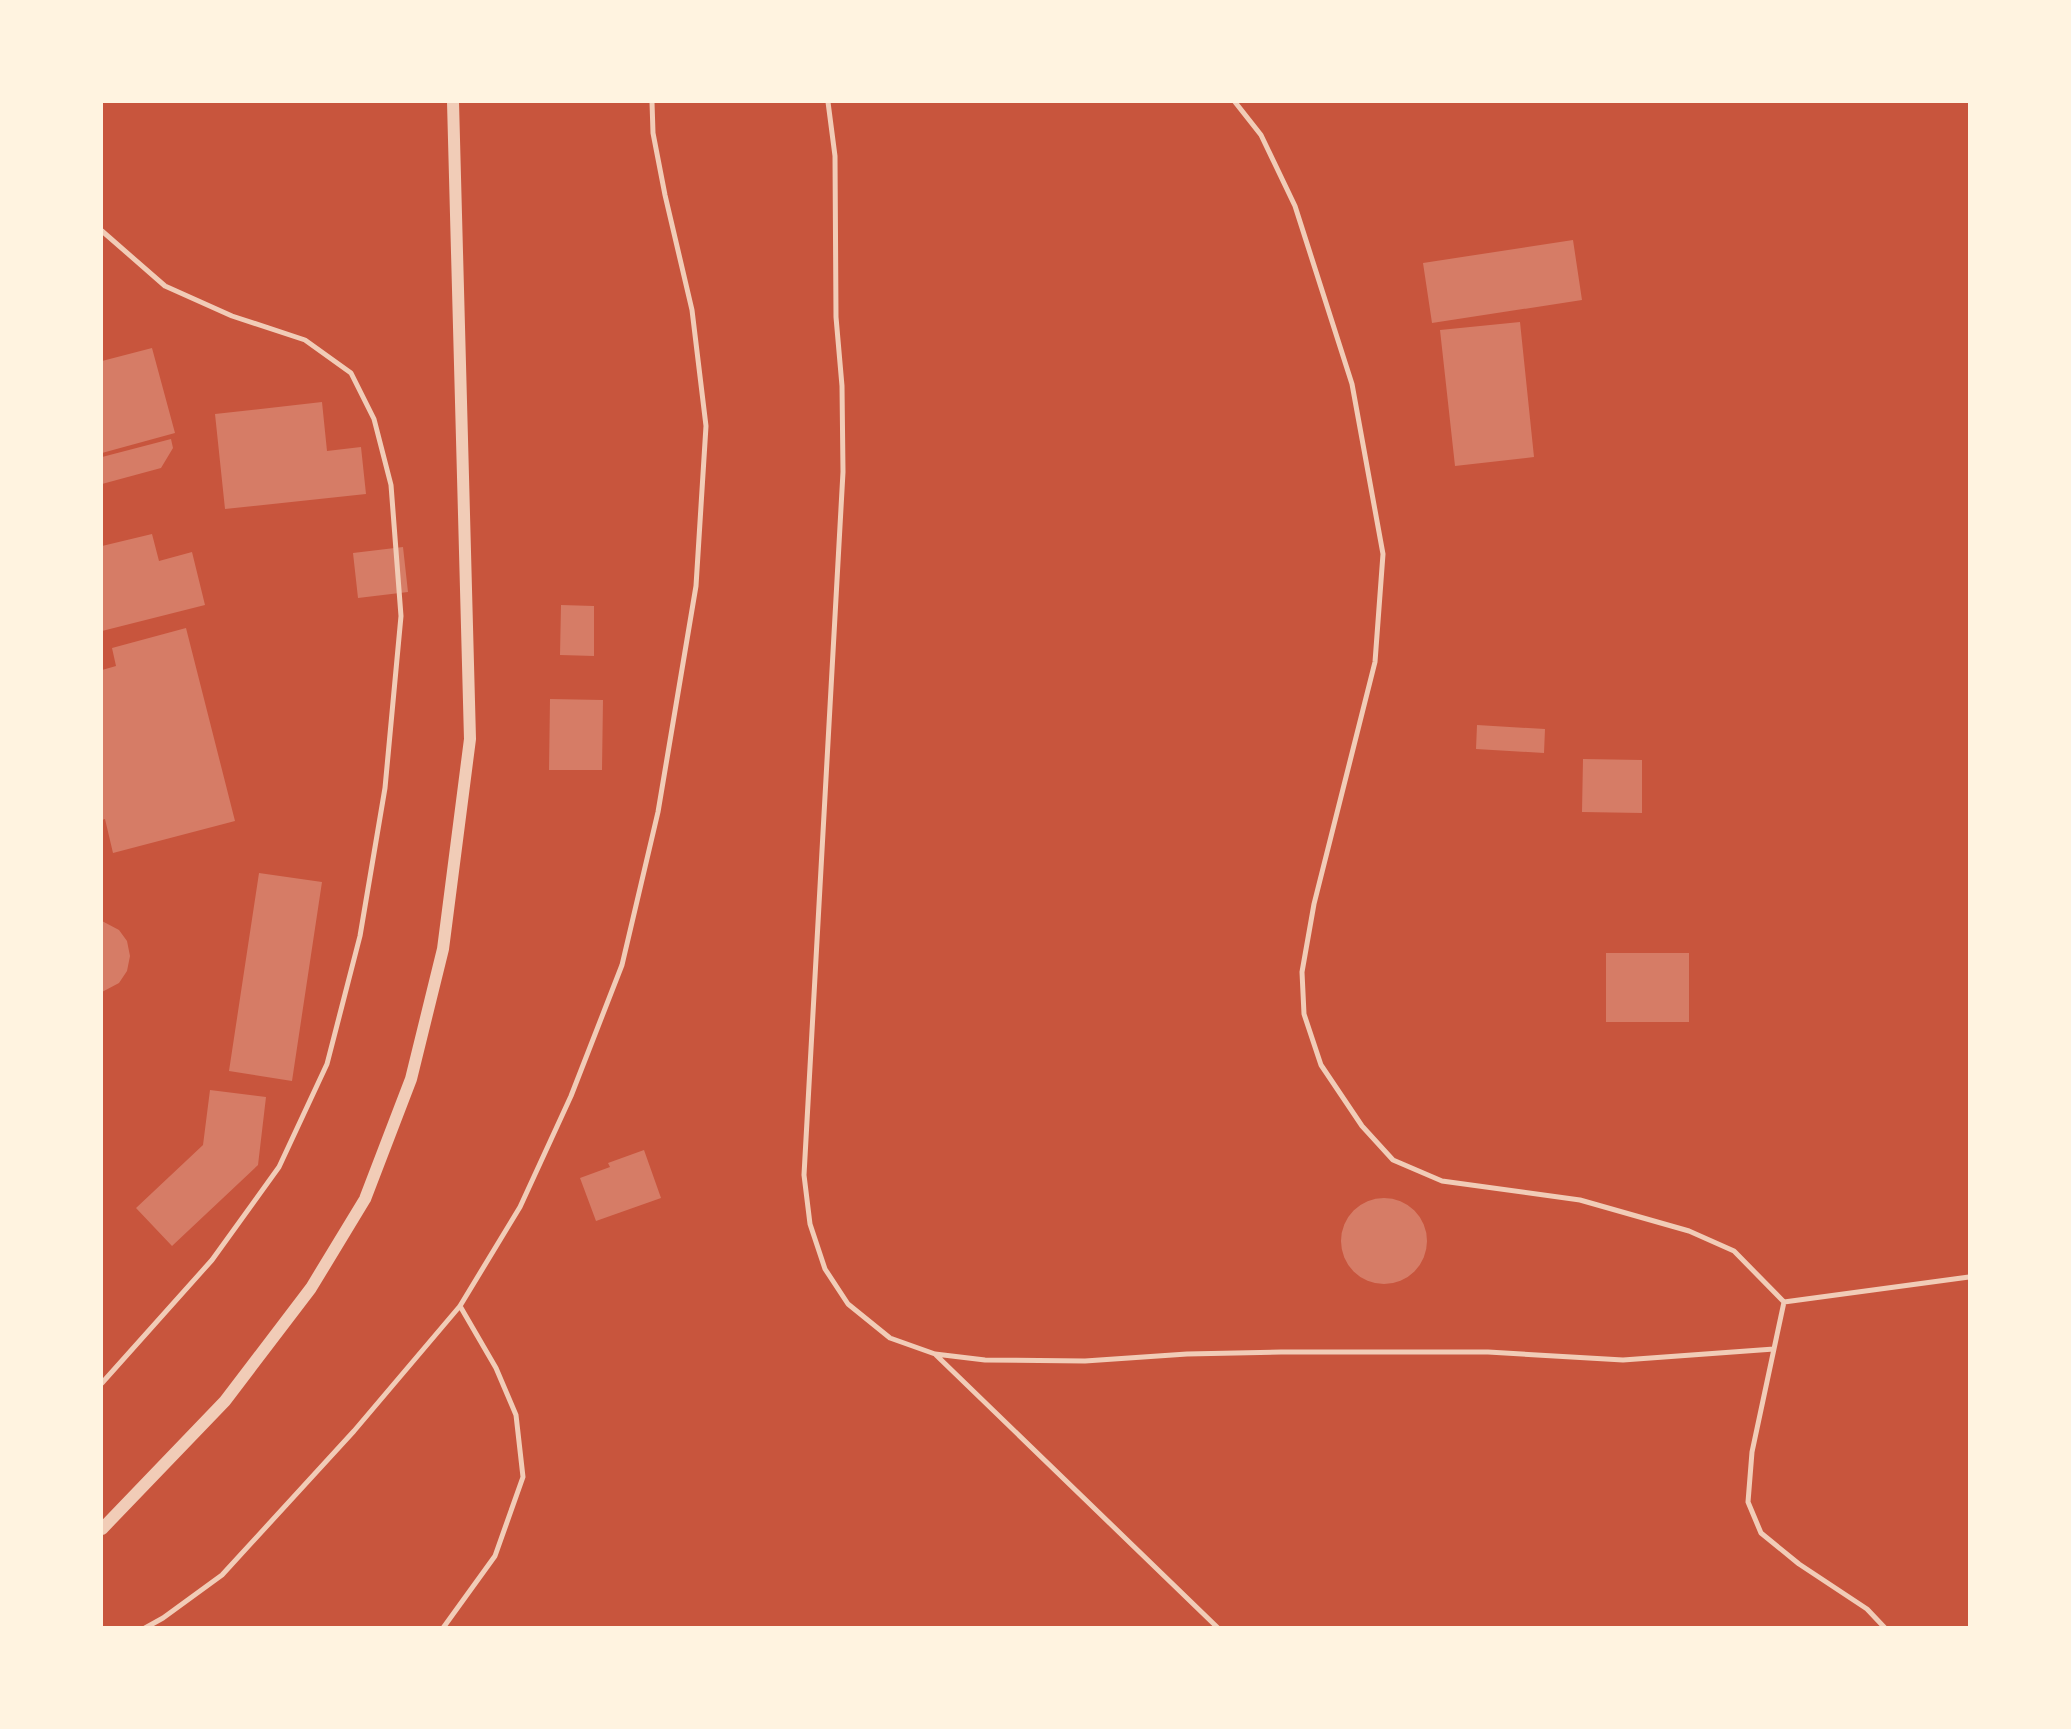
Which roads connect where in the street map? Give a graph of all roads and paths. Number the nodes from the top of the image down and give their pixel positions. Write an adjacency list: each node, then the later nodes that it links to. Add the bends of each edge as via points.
1 (453, 102): 12 (street, via 470,739 443,949 411,1079 365,1199 311,1288 225,1401)
2 (652, 102): 8 (lane, via 653,133 692,310 705,426 696,586 658,812 622,965 571,1096 520,1208)
3 (828, 102): 10 (lane, via 835,156 843,472 804,1175 810,1224 825,1269 848,1304 890,1338)
4 (1235, 102): 7 (lane, via 1261,135 1295,206 1352,384 1383,554 1375,662 1314,904 1302,972 1304,1014 1321,1065 1362,1126 1393,1160 1442,1181 1580,1200 1689,1231 1734,1251)
5 (102, 231): 11 (lane, via 165,286 305,341 351,373 374,419 391,485 401,617 381,815 360,936 327,1064 279,1167 212,1260)
6 (1969, 1277): 7 (lane)
7 (1784, 1302): 9 (lane)
8 (460, 1306): 13 (lane, via 222,1575); 14 (lane, via 496,1368 516,1415 523,1477 495,1556)
9 (1774, 1349): 10 (lane, via 1623,1360 1462,1352 1214,1353 1086,1361 985,1360); 16 (lane, via 1752,1452 1748,1502 1761,1533 1867,1609)
10 (935, 1354): 15 (lane)
11 (102, 1383)
12 (102, 1529)
13 (145, 1628)
14 (443, 1628)
15 (1218, 1628)
16 (1885, 1628)

